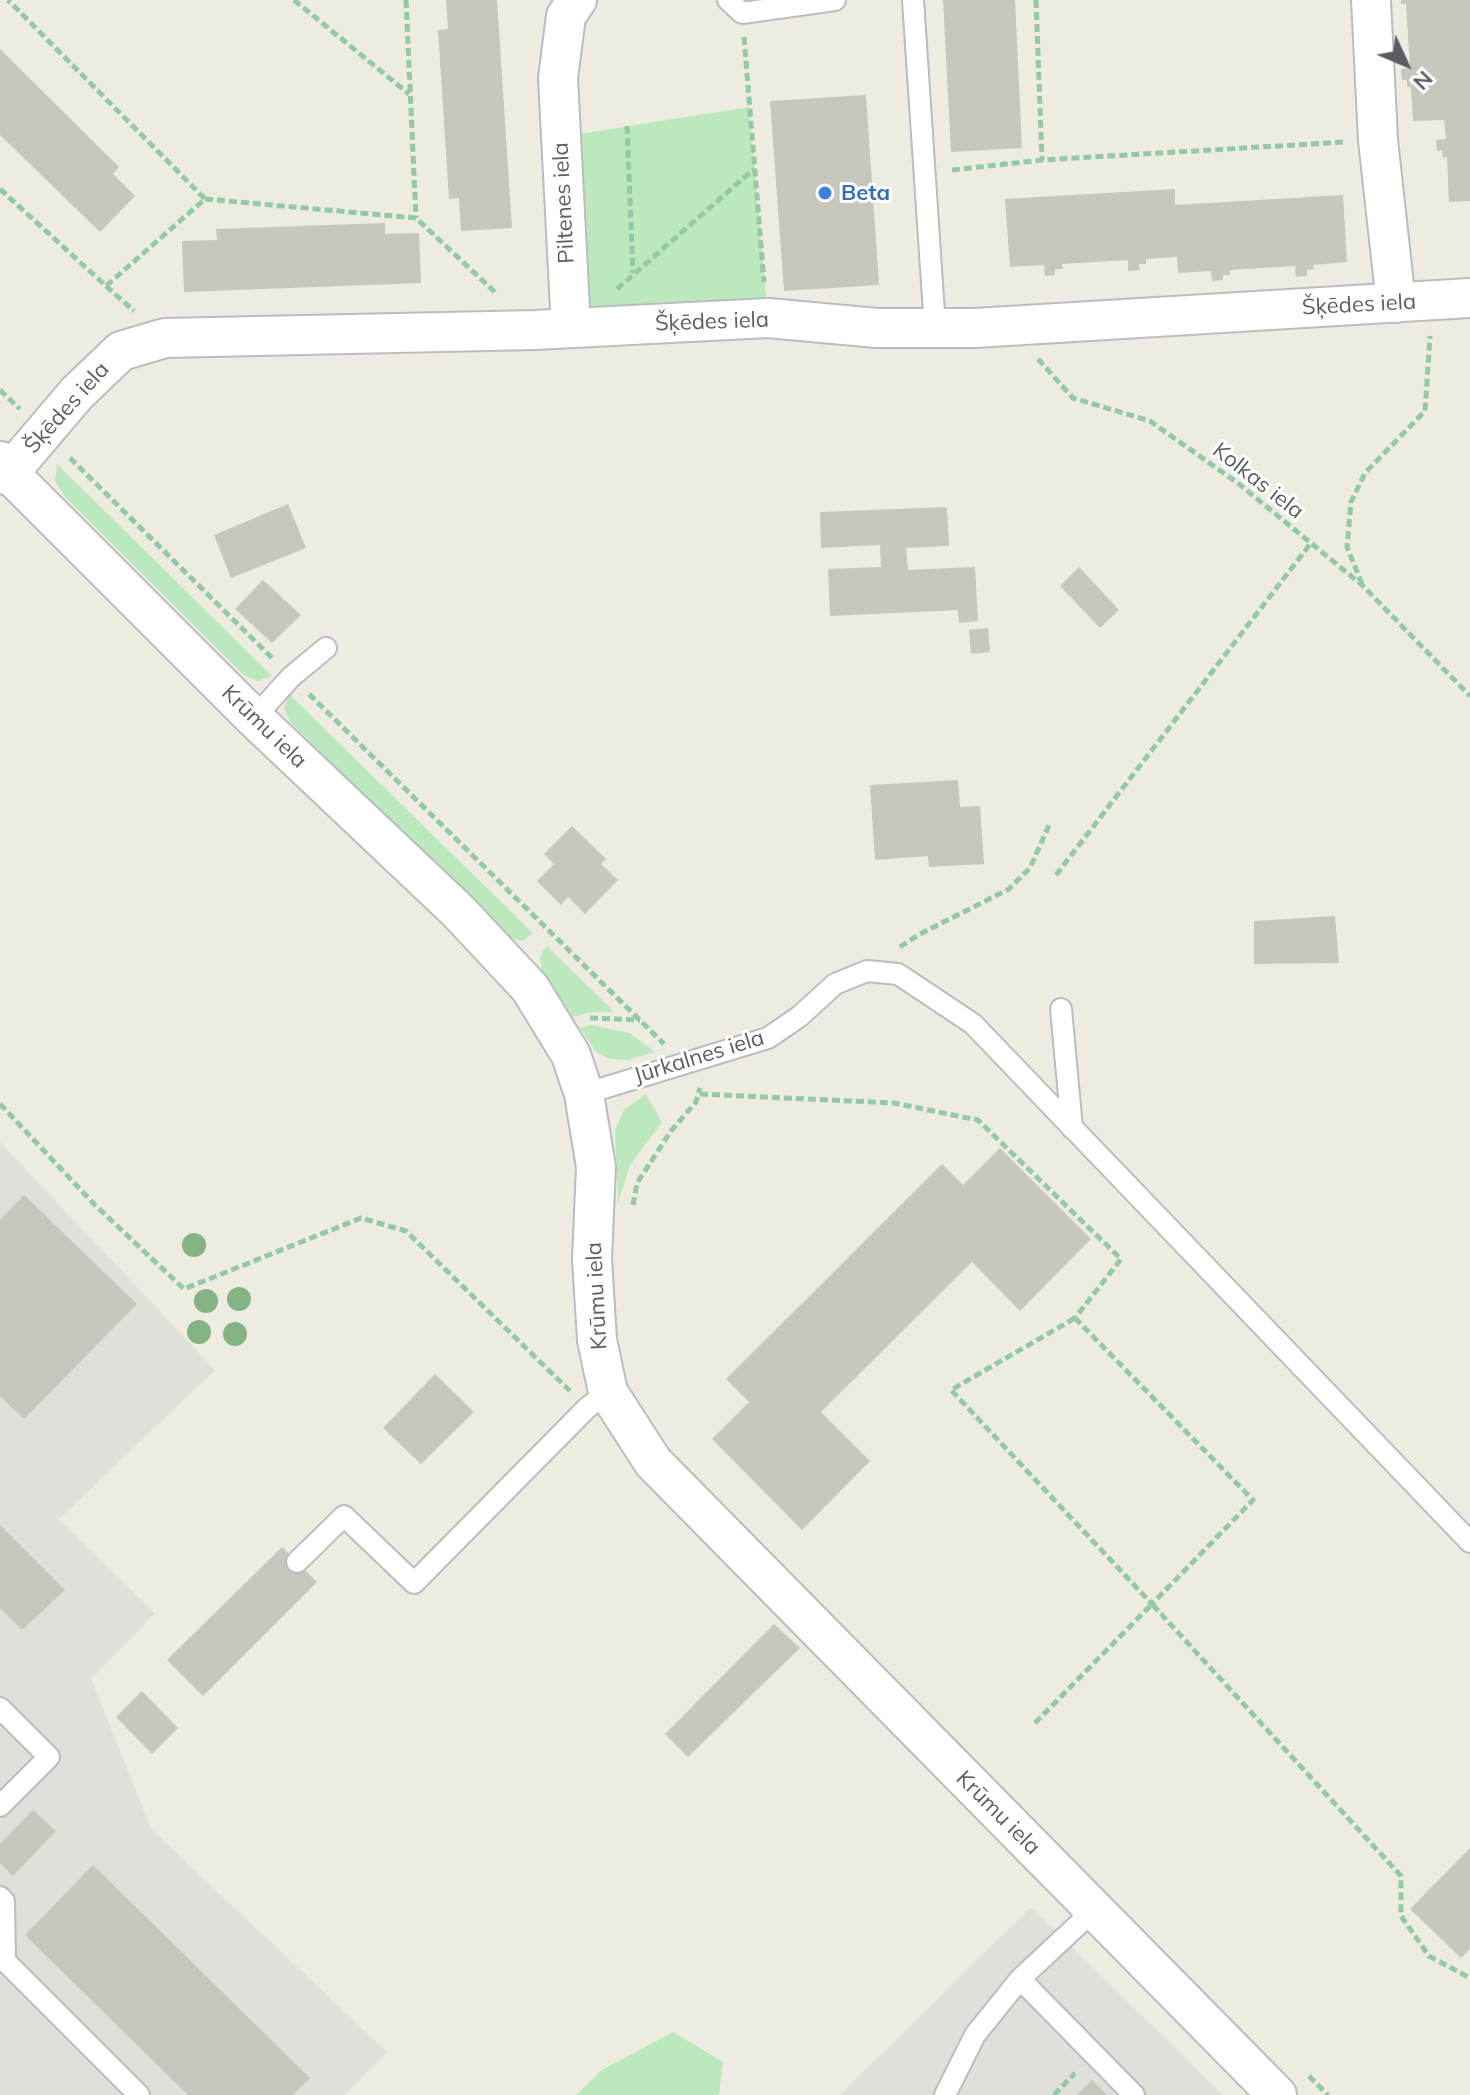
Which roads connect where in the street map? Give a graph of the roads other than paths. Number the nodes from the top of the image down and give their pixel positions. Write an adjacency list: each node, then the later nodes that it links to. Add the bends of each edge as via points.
1 (550, 0): 7 (street, Piltenes iela)
2 (577, 0): 7 (street, Piltenes iela, via 566,16)
3 (835, 0): 6 (lane)
4 (913, 0): 10 (lane)
5 (1371, 0): 9 (street, via 1378,140)
6 (735, 7)
7 (558, 78): 11 (street, Piltenes iela)
8 (1452, 300): 9 (street, Šķēdes iela)
9 (1396, 303): 10 (street, Šķēdes iela)
10 (935, 328): 11 (street, Šķēdes iela, via 768,318)
11 (553, 329): 12 (street, Šķēdes iela, via 165,338 121,351)
12 (3, 473): 14 (street, Krūmu iela)
13 (326, 648): 14 (lane)
14 (254, 718): 16 (street, Krūmu iela, via 511,966 564,1042)
15 (1061, 1009): 17 (lane)
16 (584, 1094): 17 (lane, Jūrkalnes iela, via 768,1038 835,984 867,971 898,974 973,1024); 18 (street, Krūmu iela, via 596,1167 592,1259)
17 (1072, 1128): 19 (lane)
18 (597, 1400): 20 (lane, via 414,1583 344,1516); 24 (street, Krūmu iela)
19 (1470, 1542)
20 (297, 1562)
21 (0, 1708): 22 (lane, via 49,1757)
22 (0, 1806)
23 (0, 1897): 27 (lane, via 5,1961)
24 (1094, 1910): 25 (lane); 26 (street, Krūmu iela)
25 (1020, 1979): 28 (lane, via 975,2035); 29 (lane)
26 (1292, 2084)
27 (139, 2095)
28 (945, 2095)
29 (1134, 2095)

